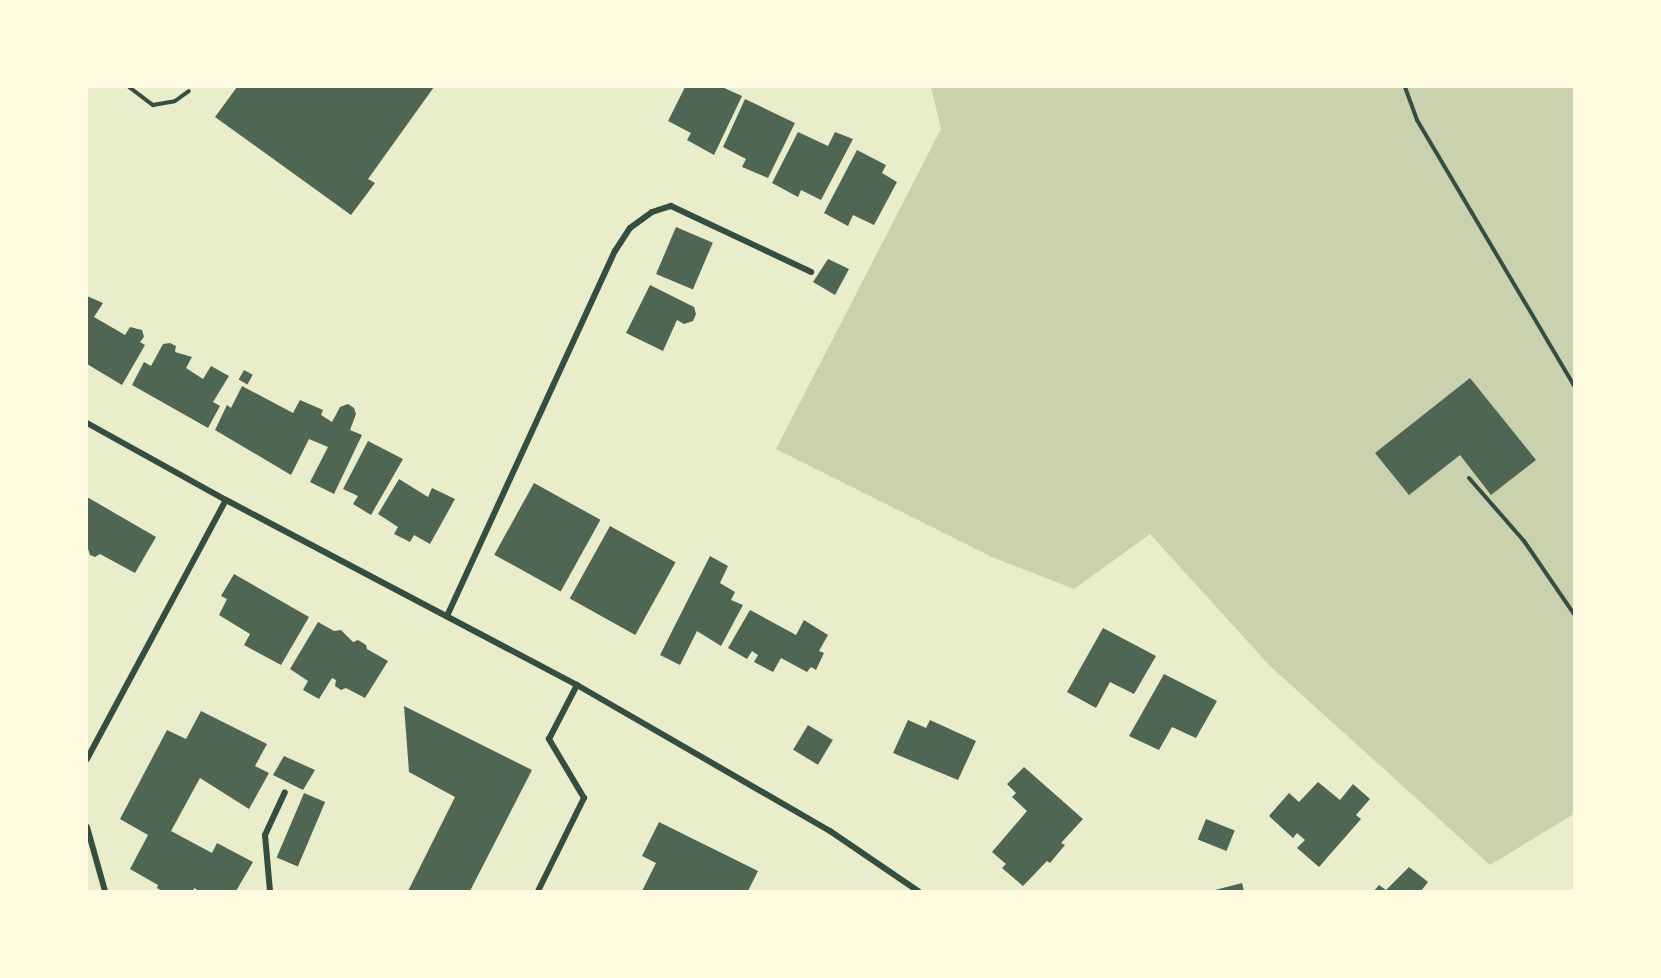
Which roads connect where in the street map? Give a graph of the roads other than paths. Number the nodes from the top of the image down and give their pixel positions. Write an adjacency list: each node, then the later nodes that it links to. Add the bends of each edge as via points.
1 (811, 272): 4 (street, via 671,206 652,212 630,228 615,251)
2 (87, 423): 3 (street)
3 (226, 500): 4 (street); 6 (street)
4 (447, 616): 5 (street)
5 (577, 684): 11 (street, via 549,739 584,798); 12 (street, via 830,831)
6 (87, 759)
7 (285, 792): 10 (street, via 265,835)
8 (87, 827): 9 (street)
9 (105, 891)
10 (270, 891)
11 (538, 891)
12 (918, 891)

